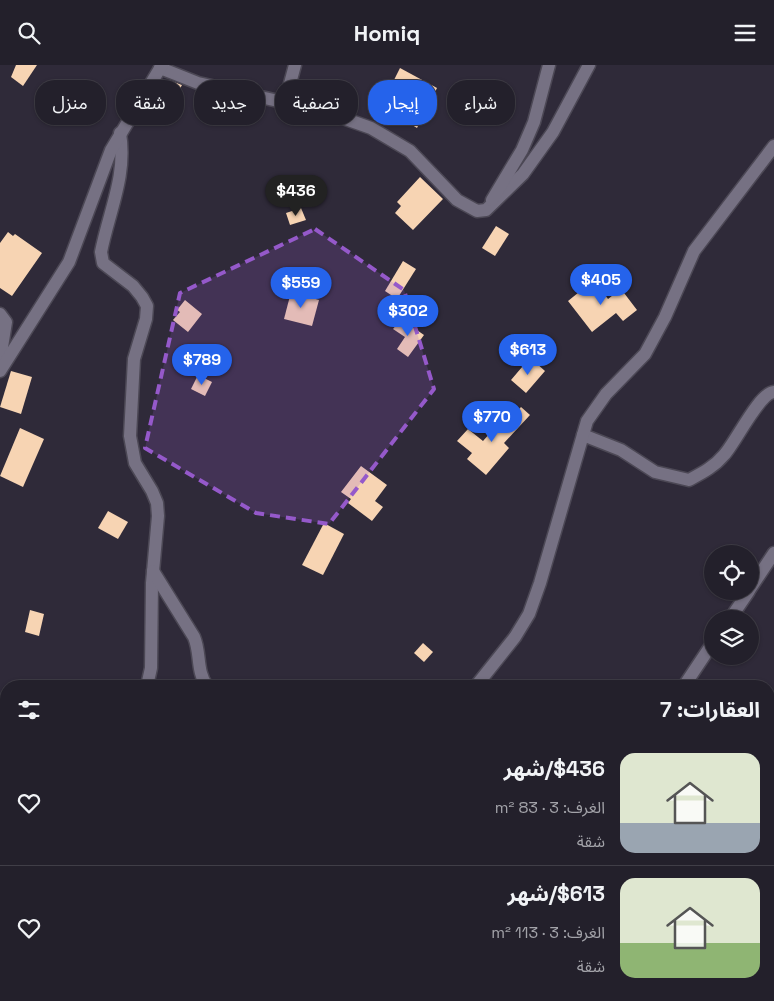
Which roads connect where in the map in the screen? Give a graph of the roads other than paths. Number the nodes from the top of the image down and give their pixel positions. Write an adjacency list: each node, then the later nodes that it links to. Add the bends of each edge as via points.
1 (295, 65): 5 (street)
2 (550, 65): 10 (street, via 534,122 522,150)
3 (590, 65): 10 (street, via 542,149 523,174)
4 (161, 66): 6 (street, via 198,83); 8 (street)
5 (291, 80)
6 (275, 100)
7 (358, 123): 10 (street, via 396,142 421,160 464,205 477,211)
8 (120, 133): 12 (street, via 69,262); 16 (street, via 122,173 101,252 104,263 133,286 147,306 134,359 130,435 135,463 157,503)
9 (774, 146): 14 (street, via 702,237 645,354 592,412)
10 (486, 210)
11 (0, 314): 12 (street, via 6,322)
12 (2, 367)
13 (774, 392): 14 (street, via 768,392 759,401 740,434 716,463 689,480 655,472 621,450)
14 (583, 435): 21 (street, via 528,614)
15 (774, 553): 17 (street)
16 (153, 571): 19 (street); 20 (street, via 194,637)
17 (759, 575)
18 (704, 656): 22 (street)
19 (148, 680)
20 (204, 680)
21 (481, 680)
22 (688, 680)

